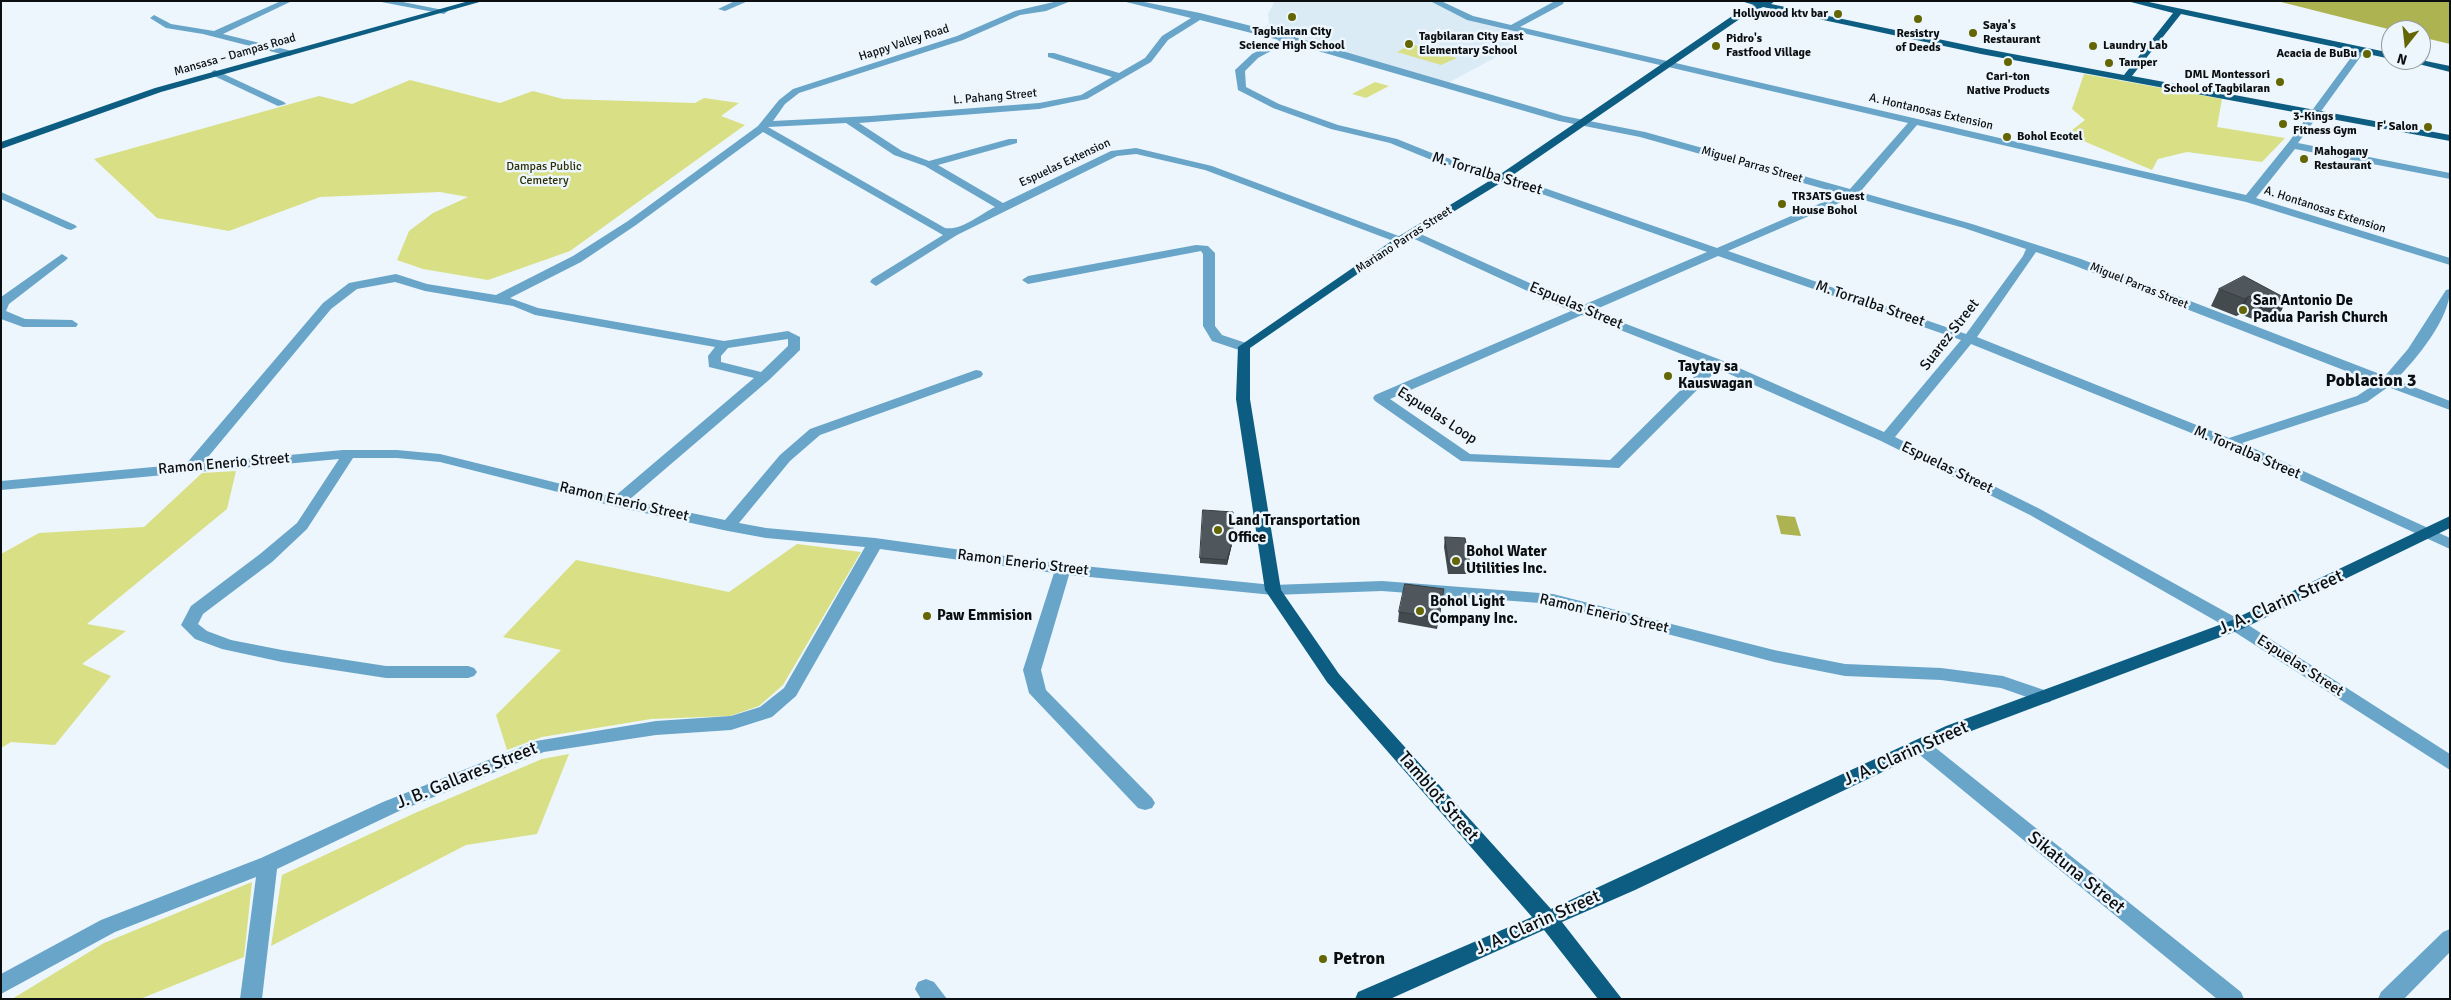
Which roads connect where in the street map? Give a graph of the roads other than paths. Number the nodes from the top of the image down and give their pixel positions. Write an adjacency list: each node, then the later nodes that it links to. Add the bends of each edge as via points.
1 (288, 1): 18 (street)
2 (380, 1): 13 (street)
3 (479, 1): 13 (main road, Mansasa – Dampas Road)
4 (744, 1): 12 (street)
5 (1067, 1): 35 (street, Happy Valley Road, via 1018,13 960,38 796,91 782,102)
6 (1126, 1): 15 (street, Miguel Parras Street)
7 (1434, 1): 17 (street, A. Hontanosas Extension, via 1470,18)
8 (1745, 1): 11 (main road)
9 (2131, 1): 14 (main road)
10 (1560, 2): 17 (street)
11 (1767, 4): 24 (main road, Mariano Parras Street, via 1741,14); 29 (main road)
12 (722, 9)
13 (444, 11): 21 (main road, Mansasa – Dampas Road)
14 (2179, 11): 20 (main road); 29 (main road)
15 (1200, 16): 19 (street, Miguel Parras Street); 28 (street, L. Pahang Street, via 1165,38 1148,60)
16 (154, 18): 18 (street, via 169,26)
17 (1512, 28): 24 (street, A. Hontanosas Extension)
18 (215, 34): 21 (street)
19 (1288, 38): 34 (street, Miguel Parras Street); 42 (street, M. Torralba Street, via 1255,56 1240,70 1241,88 1276,106 1335,128 1393,141 1433,157)
20 (2361, 50): 22 (main road); 31 (street)
21 (289, 53): 27 (main road, Mansasa – Dampas Road)
22 (2381, 54)
23 (1051, 56): 28 (street)
24 (1669, 65): 33 (street, A. Hontanosas Extension); 34 (main road, Mariano Parras Street)
25 (2431, 65): 26 (main road)
26 (2450, 69)
27 (215, 74): 30 (street); 39 (main road, Mansasa – Dampas Road, via 158,90)
28 (1118, 76): 32 (street, L. Pahang Street, via 1092,94 1058,103)
29 (2126, 78): 31 (main road)
30 (281, 104)
31 (2317, 112): 36 (main road); 38 (street)
32 (848, 120): 35 (street, L. Pahang Street); 40 (street, via 898,153)
33 (1915, 121): 43 (street); 45 (street, A. Hontanosas Extension)
34 (1583, 122): 42 (main road, Mariano Parras Street); 43 (street, Miguel Parras Street, via 1641,134)
35 (764, 126): 48 (street, via 942,231); 57 (street, Happy Valley Road, via 632,223 577,259)
36 (2450, 138)
37 (1013, 141): 40 (street)
38 (2292, 145): 41 (street); 45 (street)
39 (1, 146)
40 (929, 164): 46 (street)
41 (2450, 176)
42 (1503, 177): 49 (main road, Mariano Parras Street); 51 (street, M. Torralba Street)
43 (1853, 193): 50 (street, Miguel Parras Street); 51 (street)
44 (1, 196): 47 (street)
45 (2249, 199): 53 (street, A. Hontanosas Extension)
46 (1003, 207): 48 (street, Espuelas Extension); 49 (street, Espuelas Extension, via 1115,153 1136,151 1208,168)
47 (71, 227)
48 (953, 233): 55 (street, Espuelas Extension)
49 (1406, 237): 59 (street, Espuelas Street); 63 (main road, Mariano Parras Street)
50 (2032, 247): 61 (street, Suarez Street, via 2029,256); 67 (street, Miguel Parras Street)
51 (1719, 252): 59 (street); 61 (street, M. Torralba Street)
52 (62, 258): 58 (street)
53 (2450, 262)
54 (1028, 280): 63 (street, via 1204,248 1209,253 1209,326 1217,338)
55 (876, 282)
56 (2450, 293): 67 (street, via 2416,350)
57 (498, 299): 62 (street, via 535,311); 72 (street, via 425,287 396,278 353,286 327,306)
58 (2, 307): 60 (street, via 23,323)
59 (1582, 311): 64 (street, Espuelas Street); 64 (street, Espuelas Loop, via 1380,398 1466,458 1614,464)
60 (72, 324)
61 (1969, 339): 69 (street, Suarez Street); 70 (street, M. Torralba Street)
62 (724, 345): 66 (street, via 715,356 714,364); 66 (street, via 788,335 794,337 795,347)
63 (1244, 347): 81 (main road, via 1243,399)
64 (1716, 363): 69 (street, Espuelas Street)
65 (976, 374): 76 (street, via 815,432 785,458)
66 (764, 377): 74 (street)
67 (2387, 382): 68 (street, Miguel Parras Street); 70 (street, via 2362,399)
68 (2450, 406)
69 (1886, 438): 82 (street, Espuelas Street, via 2035,512)
70 (2228, 443): 77 (street, M. Torralba Street)
71 (349, 454): 72 (street, Ramon Enerio Street); 74 (street, Ramon Enerio Street, via 440,458); 83 (street, via 302,526 197,610 189,625 201,636 282,656 386,672)
72 (191, 466): 73 (street, Ramon Enerio Street)
73 (1, 486)
74 (617, 502): 76 (street, Ramon Enerio Street)
75 (2450, 521): 77 (main road, J. A. Clarin Street)
76 (728, 526): 78 (street, Ramon Enerio Street, via 766,533)
77 (2428, 534): 79 (street, M. Torralba Street); 82 (main road, J. A. Clarin Street)
78 (875, 543): 80 (street, Ramon Enerio Street); 88 (street, J. B. Gallares Street, via 790,692 766,712 731,723 656,728 542,746 390,807)
79 (2450, 544)
80 (1062, 569): 81 (street, Ramon Enerio Street); 87 (street, via 1032,670 1038,693)
81 (1274, 590): 84 (street, Ramon Enerio Street, via 1382,586 1553,599 1774,656 1845,670 1941,674 2003,682); 89 (main road, Tamblot Street, via 1333,678)
82 (2236, 625): 84 (main road, J. A. Clarin Street); 86 (street, Espuelas Street)
83 (468, 672)
84 (2044, 697): 85 (main road, J. A. Clarin Street)
85 (1921, 746): 89 (main road, J. A. Clarin Street); 95 (street, Sikatuna Street)
86 (2450, 763)
87 (1145, 803)
88 (268, 864): 91 (street, J. B. Gallares Street, via 108,926); 92 (street)
89 (1547, 919): 93 (main road, J. A. Clarin Street); 94 (main road, Tamblot Street)
90 (2450, 938): 96 (street)
91 (1, 985)
92 (250, 999)
93 (1366, 999)
94 (1611, 999)
95 (2232, 999)
96 (2389, 999)

